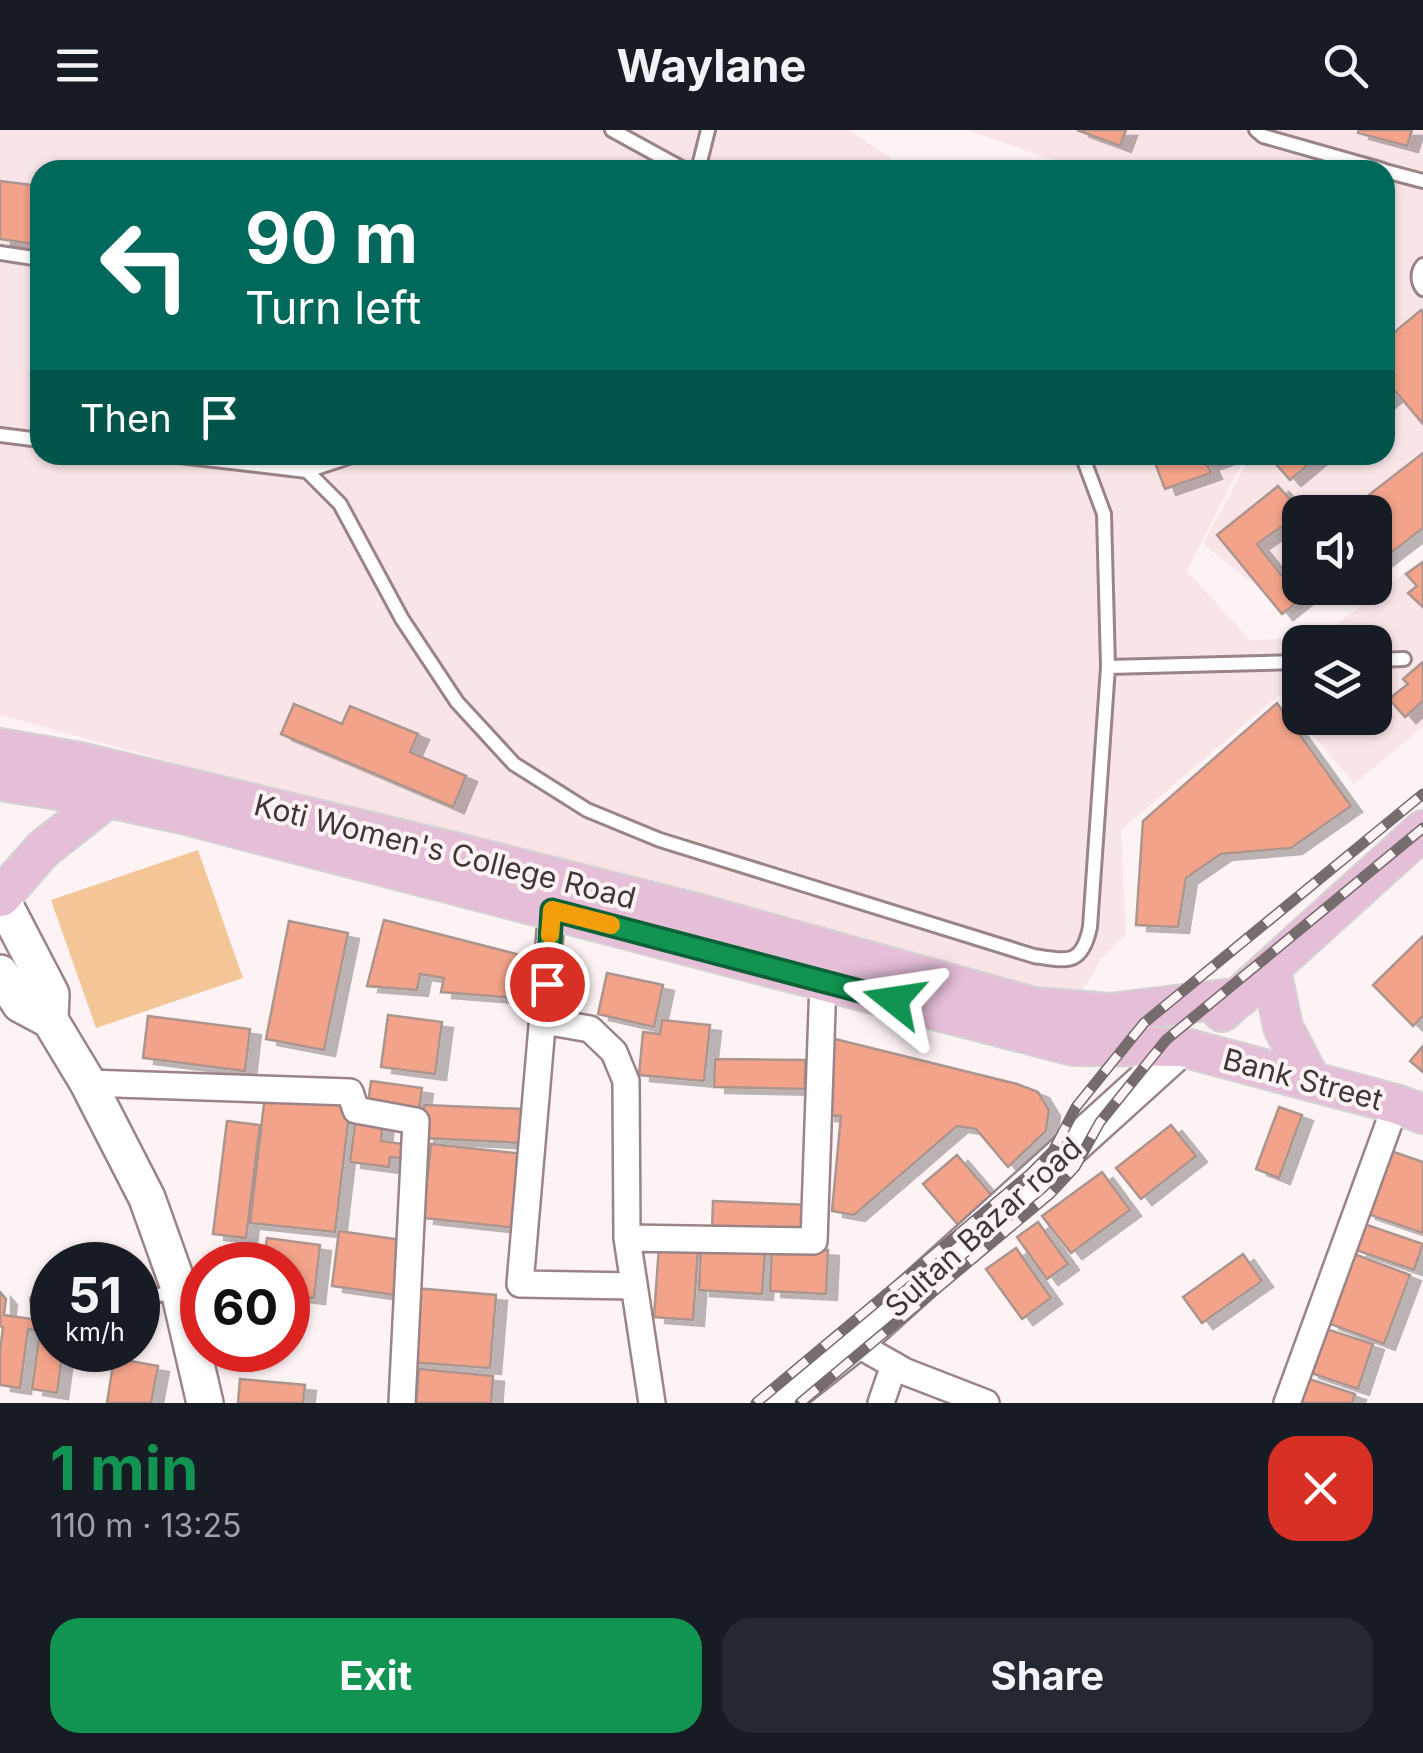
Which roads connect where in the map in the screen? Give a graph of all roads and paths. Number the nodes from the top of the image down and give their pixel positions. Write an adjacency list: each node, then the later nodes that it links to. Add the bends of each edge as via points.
1 (612, 130): 4 (lane)
2 (708, 130): 5 (lane)
3 (1256, 130): 6 (lane)
4 (667, 160)
5 (700, 160)
6 (1349, 160)
7 (1395, 173): 8 (lane)
8 (1423, 182)
9 (0, 253): 10 (lane)
10 (30, 258)
11 (1423, 265): 12 (lane)
12 (1423, 288)
13 (0, 436): 14 (lane)
14 (30, 439)
15 (256, 465): 18 (lane)
16 (325, 465): 18 (lane)
17 (1086, 465): 22 (lane, via 1104,514)
18 (307, 471): 22 (lane, via 340,504 402,619 458,702 514,764 587,810 660,840 1034,956 1068,961 1087,942)
19 (1392, 659): 20 (lane)
20 (1404, 659)
21 (1282, 662): 22 (lane)
22 (1108, 667)
23 (0, 748): 32 (main road, Koti Women's College Road, via 450,850 1034,1007 1110,1014)
24 (0, 782): 25 (main road, Koti Women's College Road)
25 (108, 798): 27 (main road, via 43,849); 28 (main road, Koti Women's College Road)
26 (1423, 830): 29 (main road)
27 (0, 896): 33 (main road, via 52,994)
28 (552, 910): 31 (main road, Koti Women's College Road); 34 (street)
29 (1270, 969): 32 (main road); 36 (main road, via 1282,1027)
30 (0, 972): 33 (main road, via 20,1004)
31 (823, 981): 35 (main road, Koti Women's College Road, via 1073,1046); 39 (street, via 814,1241)
32 (1240, 997): 35 (main road)
33 (50, 1020): 37 (main road)
34 (544, 1021): 39 (street, via 590,1029 614,1052 626,1081); 40 (street, via 520,1284)
35 (1182, 1047): 36 (main road, Bank Street); 43 (main road, Sultan Bazar road)
36 (1311, 1081): 38 (main road, Bank Street)
37 (88, 1083): 41 (main road, via 148,1198); 46 (street, via 350,1092 356,1110 416,1121)
38 (1409, 1109): 51 (street)
39 (627, 1238): 40 (street)
40 (633, 1286): 47 (street)
41 (179, 1293): 42 (lane); 45 (main road)
42 (160, 1295)
43 (855, 1343): 44 (street); 48 (main road, Sultan Bazar road)
44 (894, 1365): 49 (street); 50 (street)
45 (205, 1403)
46 (402, 1403)
47 (652, 1403)
48 (780, 1403)
49 (881, 1403)
50 (986, 1403)
51 (1288, 1403)

